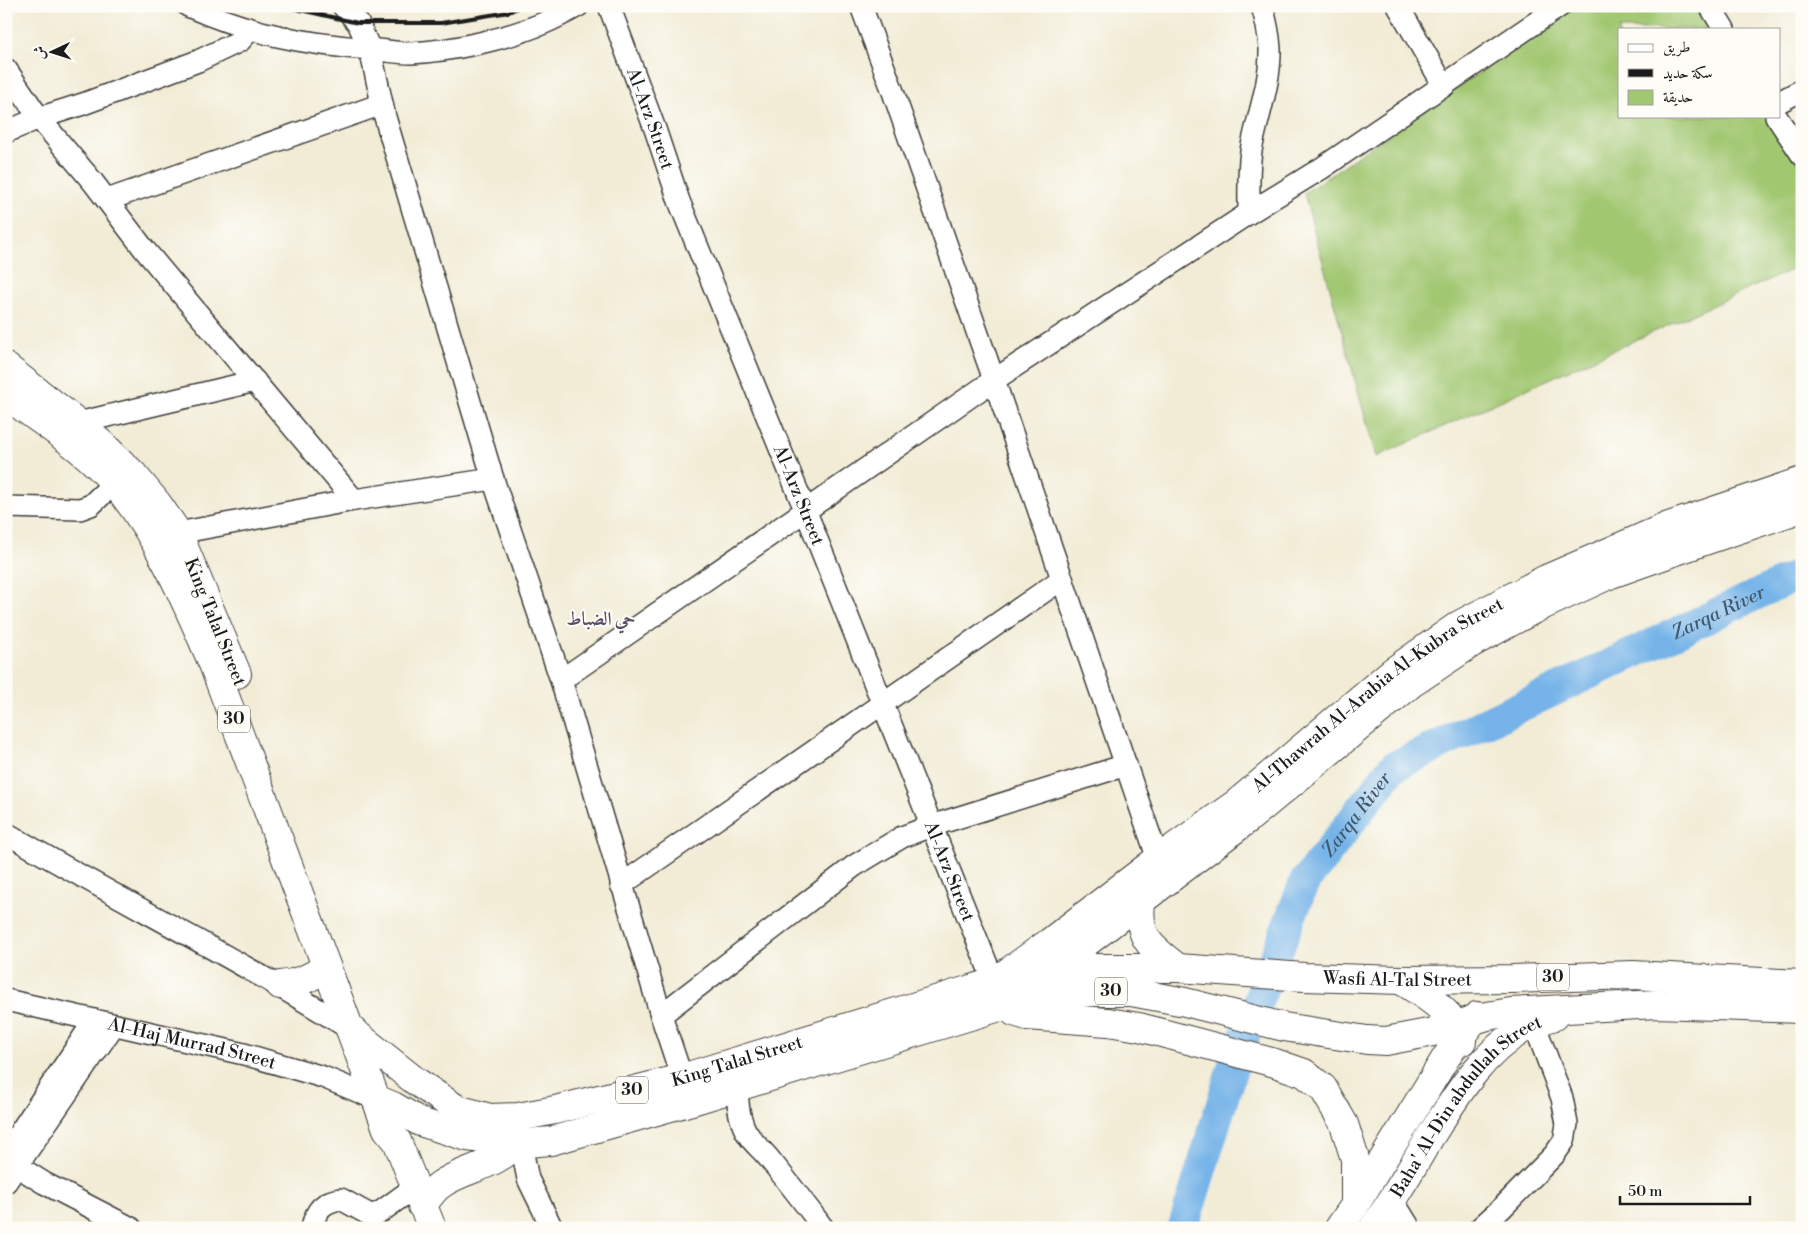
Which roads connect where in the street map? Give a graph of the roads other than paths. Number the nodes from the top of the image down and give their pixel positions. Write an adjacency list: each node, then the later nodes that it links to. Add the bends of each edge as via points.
1 (188, 6): 11 (street)
2 (343, 6): 12 (street, via 358,23)
3 (578, 6): 12 (street, via 544,23 494,40 410,53)
4 (609, 6): 35 (street, Al-Arz Street, via 679,201)
5 (861, 6): 26 (street)
6 (1262, 6): 23 (street, via 1270,50 1252,150)
7 (1398, 6): 14 (street)
8 (1560, 6): 14 (street)
9 (1710, 6): 10 (street)
10 (1723, 28)
11 (250, 30): 12 (street, via 326,46); 18 (street, via 240,41 198,61)
12 (370, 49): 17 (street)
13 (6, 69): 18 (street)
14 (1444, 86): 23 (street)
15 (1802, 90): 16 (street)
16 (1780, 101)
17 (382, 104): 22 (street); 29 (street)
18 (39, 118): 20 (street); 22 (street)
19 (1777, 118): 21 (street)
20 (6, 132)
21 (1802, 155)
22 (107, 200): 25 (street)
23 (1249, 213): 26 (street)
24 (6, 367): 28 (main road, King Talal Street / 30)
25 (254, 380): 28 (street); 32 (street)
26 (994, 380): 35 (street); 37 (street)
27 (6, 395): 31 (main road, King Talal Street / 30, via 90,458)
28 (78, 423): 36 (main road, King Talal Street / 30, via 132,474)
29 (493, 479): 32 (street); 38 (street)
30 (1802, 481): 43 (main road, Al-Thawrah Al-Arabia Al-Kubra Street, via 1666,527 1546,579 1459,625 1392,672 1237,803)
31 (114, 483): 33 (street, via 91,505 80,509); 46 (main road, King Talal Street / 30, via 155,542 187,604 213,664)
32 (354, 500): 36 (street)
33 (6, 507)
34 (1802, 508): 45 (main road, Al-Thawrah Al-Arabia Al-Kubra Street, via 1611,574 1472,643 1412,683 1248,819)
35 (806, 512): 38 (street); 39 (street, Al-Arz Street)
36 (178, 534): 61 (main road, King Talal Street / 30, via 232,659)
37 (1062, 579): 39 (street); 40 (street)
38 (562, 680): 44 (street)
39 (884, 704): 41 (street, Al-Arz Street); 44 (street)
40 (1126, 765): 41 (street); 43 (street)
41 (931, 826): 52 (street, Al-Arz Street); 56 (street, via 902,837 854,866)
42 (6, 833): 51 (street)
43 (1158, 859): 52 (main road, Al-Thawrah Al-Arabia Al-Kubra Street, via 1050,942)
44 (621, 884): 56 (street)
45 (1141, 901): 47 (main road, via 1139,917 1147,940); 48 (main road, Al-Thawrah Al-Arabia Al-Kubra Street)
46 (326, 966): 51 (main road, via 300,982); 60 (main road, King Talal Street / 30)
47 (1178, 968): 48 (main road, Wasfi Al-Tal Street / 30); 50 (main road, Wasfi Al-Tal Street / 30)
48 (1049, 971): 52 (main road, Al-Thawrah Al-Arabia Al-Kubra Street)
49 (1513, 979): 50 (main road, Wasfi Al-Tal Street / 30); 54 (main road, Wasfi Al-Tal Street / 30, via 1633,975); 59 (main road, Baha' Al-Din abdullah Street)
50 (1401, 980): 59 (main road, via 1430,998)
51 (280, 986): 60 (street)
52 (1000, 993): 59 (main road, Wasfi Al-Tal Street / 30, via 1044,995 1108,991 1151,995 1284,1027 1367,1040 1386,1041); 62 (main road, King Talal Street / 30); 63 (main road, King Talal Street / 30); 68 (main road, via 1014,1012 1027,1016 1139,1027 1304,1073 1324,1088 1344,1124 1355,1160)
53 (6, 1000): 57 (street, Al-Haj Murrad Street)
54 (1801, 1007): 55 (main road, Wasfi Al-Tal Street / 30, via 1657,1004)
55 (1578, 1008): 58 (main road, Baha' Al-Din abdullah Street); 59 (main road, Wasfi Al-Tal Street / 30, via 1511,1012)
56 (661, 1015): 62 (street)
57 (104, 1023): 64 (street, Al-Haj Murrad Street, via 244,1054 323,1077); 67 (street)
58 (1534, 1023): 65 (main road, Baha' Al-Din abdullah Street, via 1489,1055); 77 (street, via 1562,1098 1567,1124 1564,1142)
59 (1463, 1027): 65 (main road, via 1461,1065); 68 (main road, Baha' Al-Din abdullah Street)
60 (350, 1028): 61 (main road, King Talal Street / 30); 64 (main road, King Talal Street / 30)
61 (376, 1049): 62 (main road, King Talal Street / 30, via 457,1109 490,1118 555,1110); 64 (main road, King Talal Street / 30)
62 (682, 1078)
63 (738, 1087): 66 (main road, King Talal Street / 30, via 551,1141); 74 (street, via 737,1102 747,1133 796,1190)
64 (384, 1103): 66 (main road, King Talal Street / 30, via 442,1130); 69 (main road, via 387,1130 397,1141)
65 (1449, 1105): 70 (main road, Baha' Al-Din abdullah Street)
66 (518, 1144): 69 (main road, via 499,1158 440,1185); 73 (street, via 528,1179)
67 (10, 1167): 71 (street)
68 (1355, 1205): 75 (main road, Baha' Al-Din abdullah Street)
69 (423, 1207): 72 (street, via 370,1215 341,1199 322,1206 316,1213)
70 (1384, 1218): 76 (street)
71 (130, 1228)
72 (312, 1228)
73 (552, 1228)
74 (823, 1228)
75 (1339, 1228)
76 (1407, 1228)
77 (1480, 1228)

